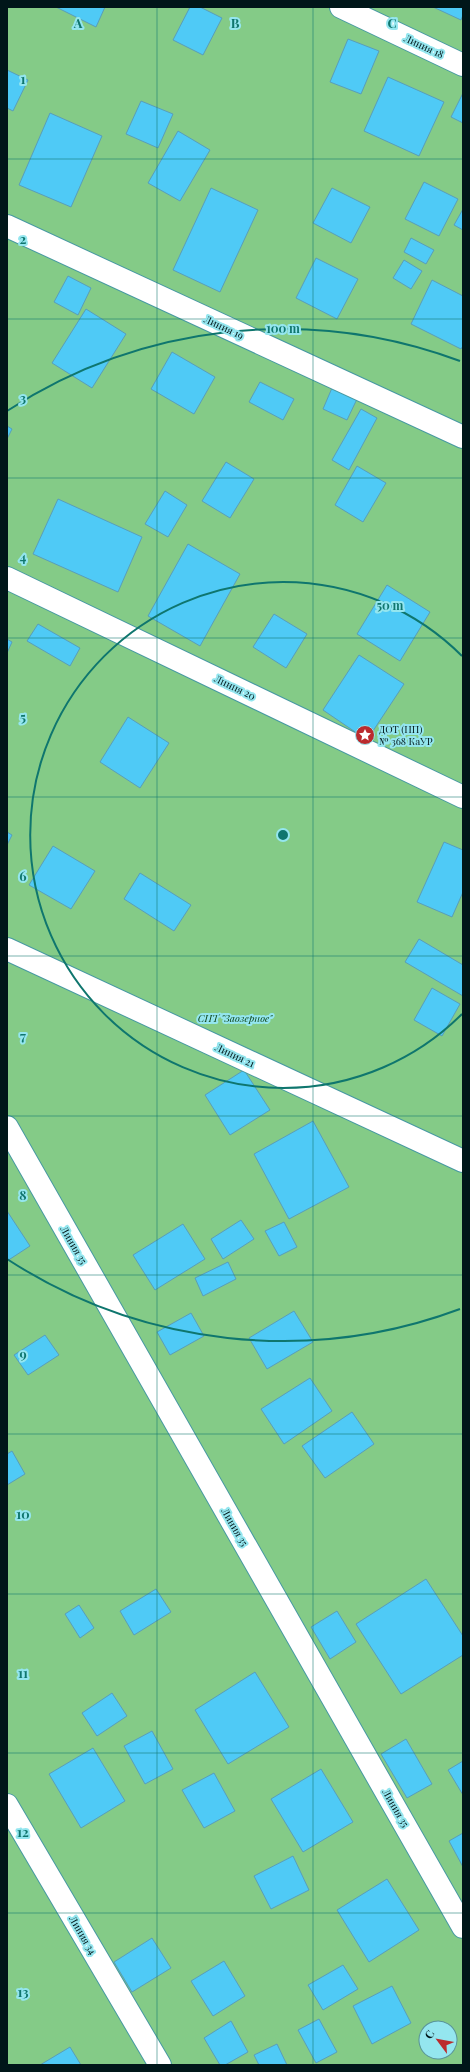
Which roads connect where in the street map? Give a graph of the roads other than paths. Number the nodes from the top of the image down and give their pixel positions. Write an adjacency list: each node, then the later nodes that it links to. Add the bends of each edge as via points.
1 (341, 7): 2 (street, Линия 18)
2 (463, 65)
3 (7, 226): 4 (street, Линия 19)
4 (463, 438)
5 (7, 578): 6 (street, Линия 20)
6 (463, 797)
7 (7, 949): 9 (street, Линия 21)
8 (7, 1127): 11 (street, Линия 35)
9 (463, 1161)
10 (7, 1805): 12 (street, Линия 34)
11 (463, 1926)
12 (160, 2065)

